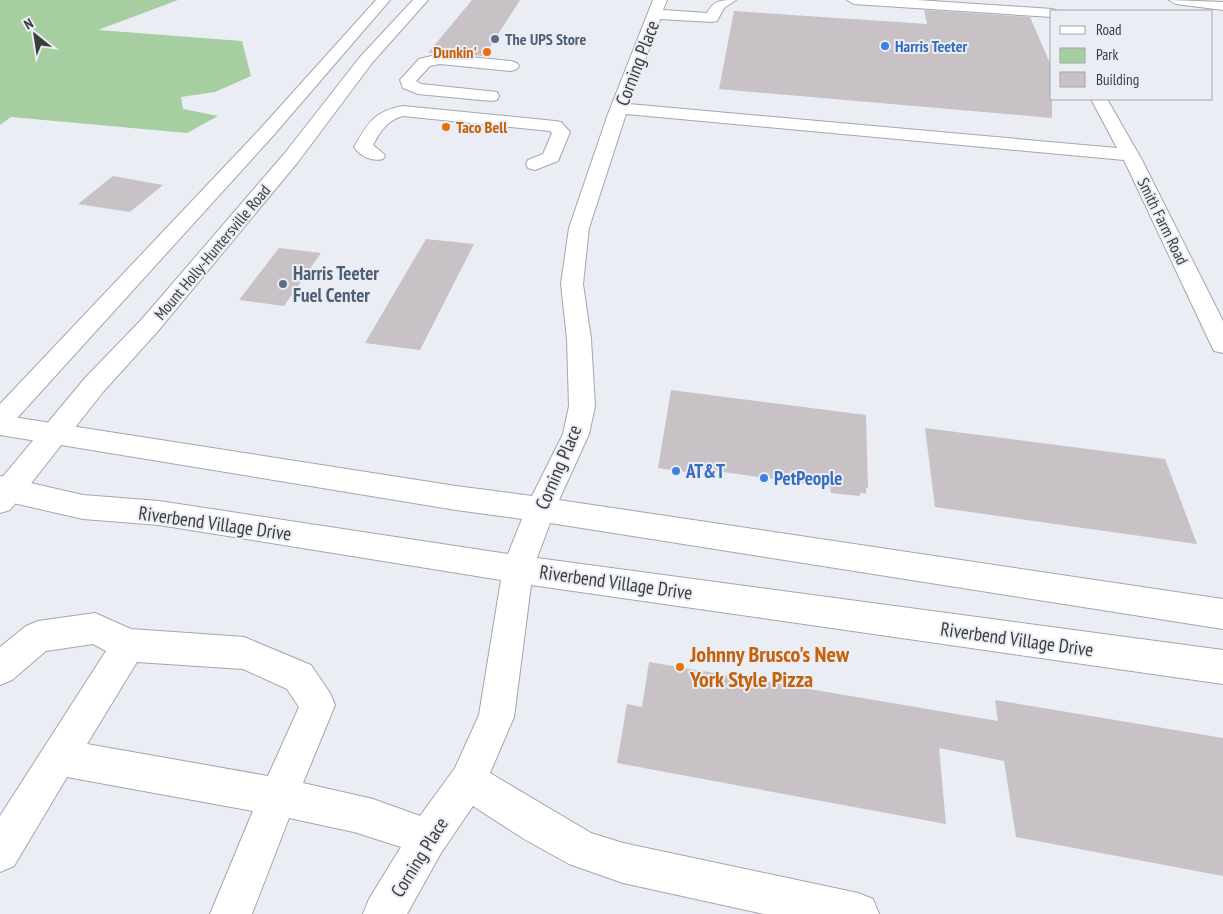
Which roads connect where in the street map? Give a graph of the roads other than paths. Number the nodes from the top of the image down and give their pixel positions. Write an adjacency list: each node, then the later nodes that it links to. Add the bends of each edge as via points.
1 (383, 0): 18 (street, Mount Holly-Huntersville Road, via 266,134)
2 (421, 0): 20 (street, Mount Holly-Huntersville Road, via 366,60 291,158)
3 (729, 0): 8 (street, via 718,6 712,18)
4 (854, 0): 9 (street)
5 (1176, 0): 6 (street)
6 (1203, 2): 7 (street)
7 (1223, 6)
8 (658, 7): 13 (street, Corning Place)
9 (1050, 12)
10 (511, 66): 11 (street, via 440,59 422,63 408,80 409,85 418,89)
11 (491, 96)
12 (1100, 100): 15 (street, Smith Farm Road)
13 (620, 108): 15 (street); 22 (street, Corning Place, via 579,228 573,265 582,406 576,434)
14 (376, 155): 16 (street, via 362,147 377,122 391,112 403,111 555,126 561,132 551,157)
15 (1130, 155): 17 (street, Smith Farm Road)
16 (535, 164)
17 (1223, 344)
18 (0, 420)
19 (0, 425): 20 (street)
20 (56, 433): 21 (street, Mount Holly-Huntersville Road); 22 (street)
21 (3, 493): 23 (street, Riverbend Village Drive)
22 (540, 509): 23 (street, Corning Place); 24 (street)
23 (518, 569): 27 (street, Riverbend Village Drive); 29 (street, Corning Place, via 496,717)
24 (1223, 614)
25 (128, 645): 26 (street, via 95,628 38,637); 28 (street); 30 (street, via 244,653 299,677 318,705)
26 (0, 668)
27 (1223, 668)
28 (59, 757): 30 (street); 32 (street)
29 (468, 781): 31 (street, Corning Place); 35 (street, via 538,826 583,850 623,863)
30 (278, 797): 31 (street, via 378,819); 33 (street)
31 (427, 839): 34 (street, Corning Place)
32 (0, 852)
33 (231, 914)
34 (384, 914)
35 (858, 914)

